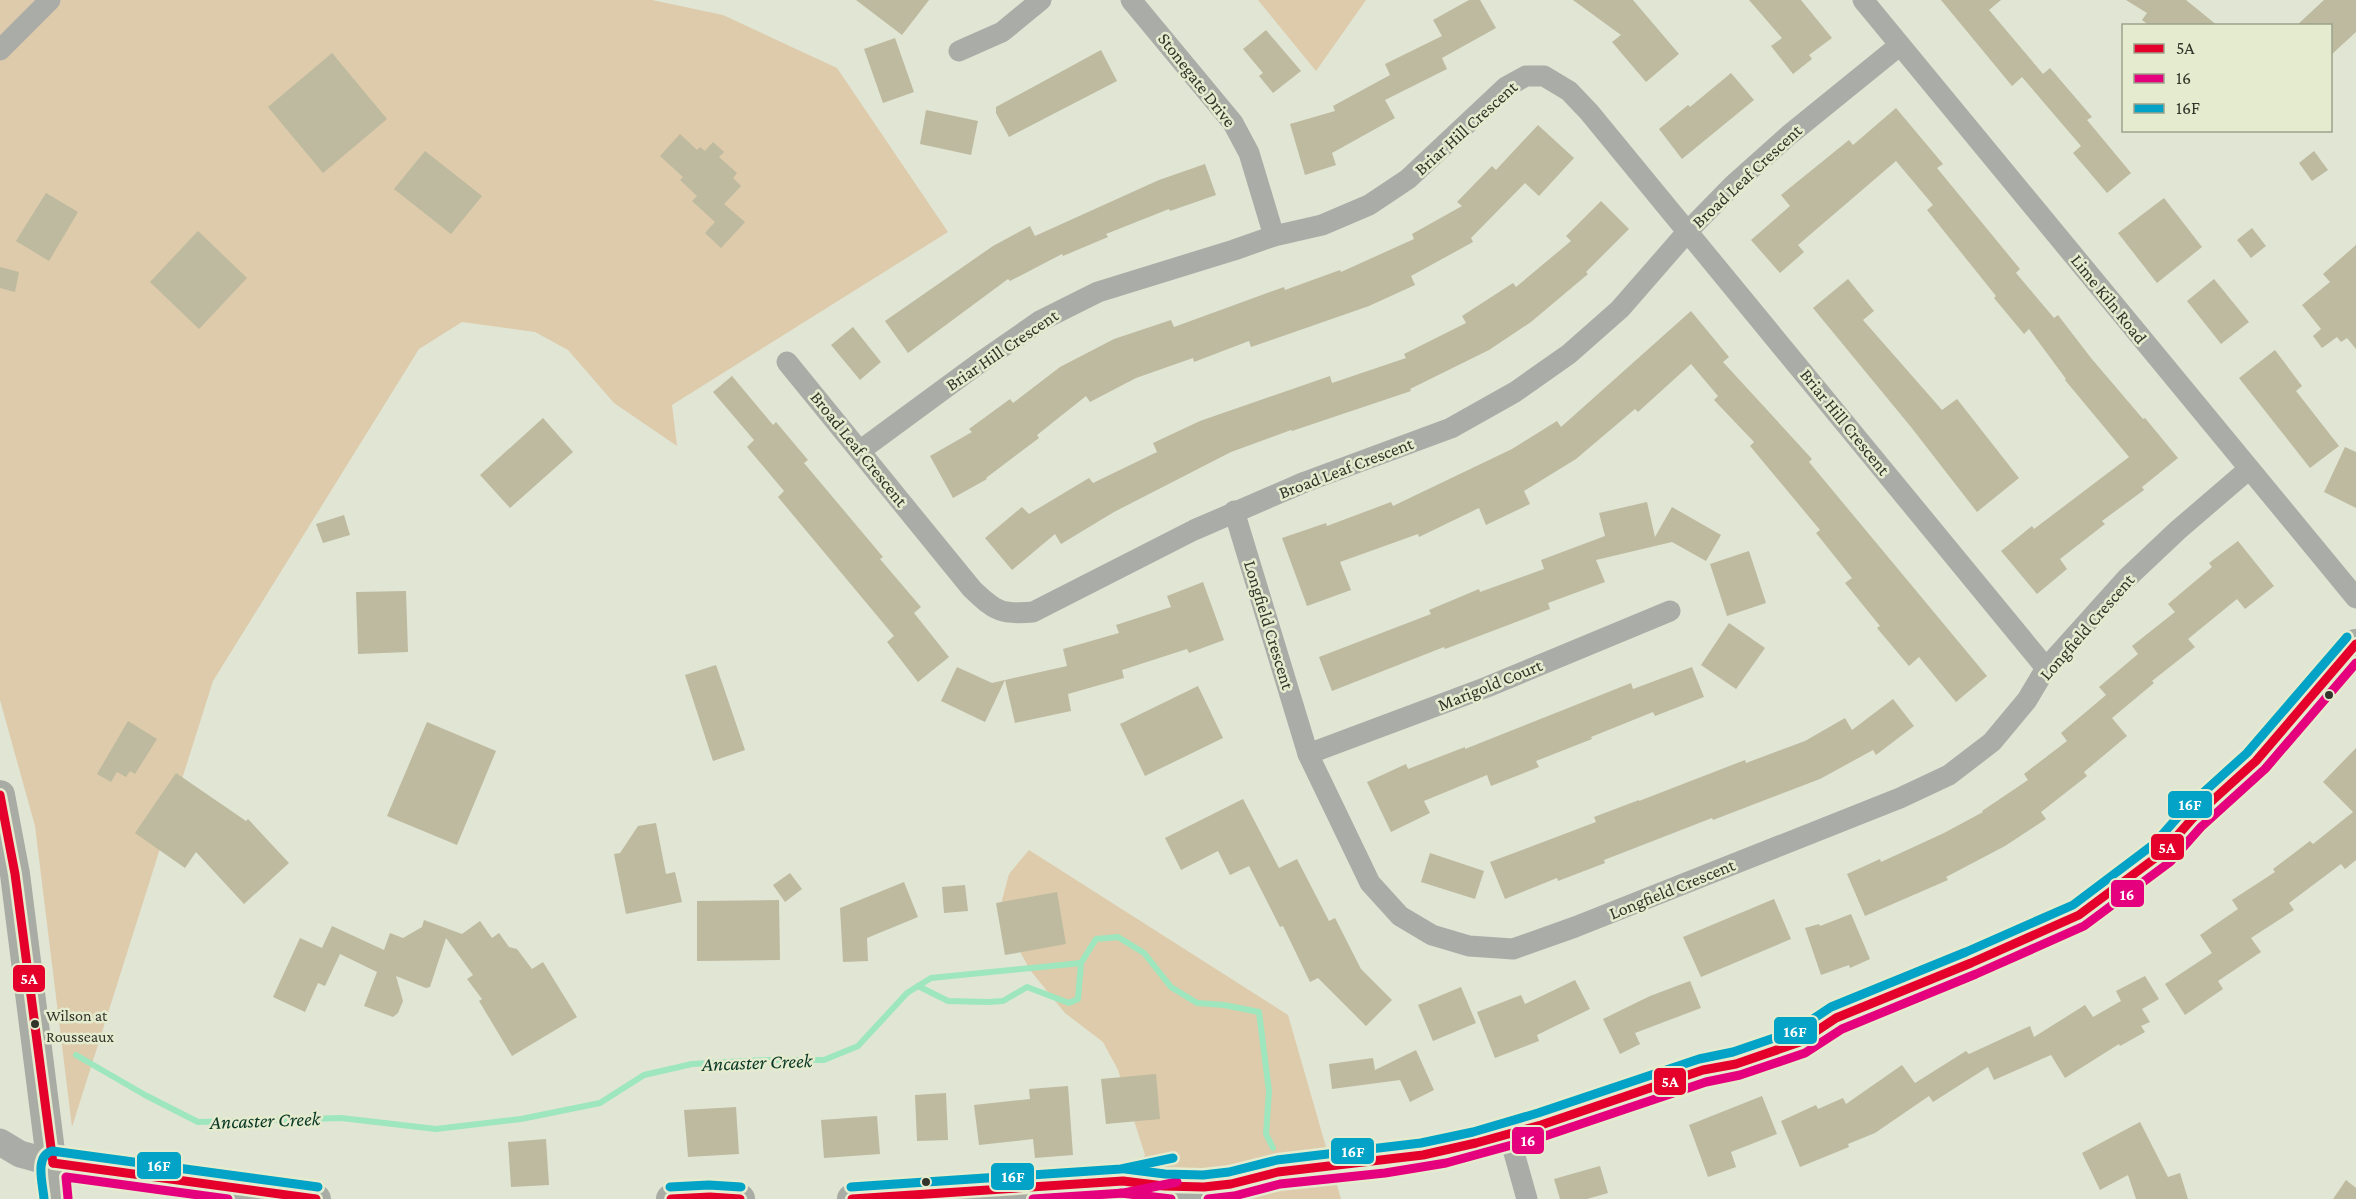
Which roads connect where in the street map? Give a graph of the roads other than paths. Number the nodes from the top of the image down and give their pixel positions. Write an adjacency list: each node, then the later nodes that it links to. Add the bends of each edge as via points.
1 (50, 0): 6 (street)
2 (1041, 0): 7 (street, via 1002,32)
3 (1131, 0): 9 (street, Stonegate Drive, via 1233,123 1248,153)
4 (1863, 0): 5 (street, Lime Kiln Road)
5 (1900, 45): 8 (street, Broad Leaf Crescent, via 1732,185); 12 (street, Lime Kiln Road)
6 (0, 50)
7 (959, 51)
8 (1688, 231): 9 (street, Briar Hill Crescent, via 1569,91 1544,76 1526,76 1506,87 1408,179 1369,205 1322,225); 13 (street, Broad Leaf Crescent, via 1620,309 1569,354 1515,392 1451,428); 17 (street, Briar Hill Crescent)
9 (1274, 236): 11 (street, Briar Hill Crescent, via 1098,292 1040,321)
10 (787, 362): 11 (street, Broad Leaf Crescent)
11 (861, 450): 13 (street, Broad Leaf Crescent, via 972,589 990,606 1010,614 1033,612)
12 (2248, 469): 14 (street, Lime Kiln Road); 17 (street, Longfield Crescent, via 2126,579)
13 (1234, 511): 18 (street, Longfield Crescent)
14 (2356, 598)
15 (1670, 611): 18 (street, Marigold Court, via 1486,687)
16 (2356, 644): 20 (main road, via 2256,761 2192,819 2162,853 2079,915 1836,1018 1800,1042)
17 (2046, 668): 18 (street, Longfield Crescent, via 2027,700 1992,742 1949,775 1900,798 1514,949 1469,946 1432,935 1400,916 1370,883)
18 (1308, 754)
19 (0, 795): 22 (main road, via 15,874)
20 (1509, 1135): 23 (main road, via 1441,1152 1338,1168 1282,1172 1197,1188 1163,1188 1123,1181); 29 (street)
21 (0, 1142): 22 (street, via 20,1154)
22 (53, 1163): 24 (main road); 25 (main road)
23 (948, 1197): 28 (main road)
24 (56, 1199)
25 (316, 1199)
26 (671, 1199): 27 (main road)
27 (740, 1199)
28 (852, 1199)
29 (1527, 1199)

